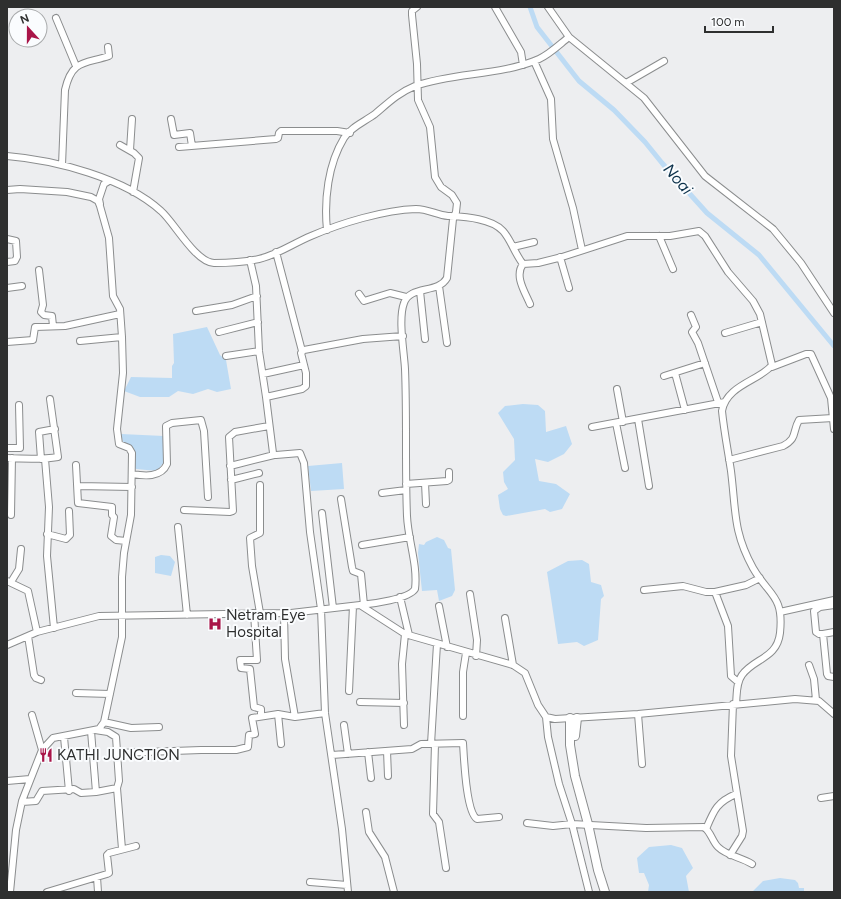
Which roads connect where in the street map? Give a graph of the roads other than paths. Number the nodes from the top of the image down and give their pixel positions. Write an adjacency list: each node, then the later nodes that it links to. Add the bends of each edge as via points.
1 (417, 7): 12 (street, via 412,11 412,15)
2 (495, 7): 9 (street, via 521,52)
3 (548, 7): 5 (street)
4 (56, 18): 10 (street)
5 (569, 37): 8 (street); 11 (street)
6 (108, 47): 10 (street, via 109,56)
7 (664, 60): 11 (street)
8 (534, 61): 9 (street); 32 (street, via 551,99 552,139 573,208)
9 (524, 65): 12 (street, via 446,78)
10 (76, 66): 21 (street, via 67,80 65,90)
11 (626, 83): 50 (street, via 656,112 705,176 773,229 801,263)
12 (417, 86): 15 (street, via 391,98); 26 (street, via 418,100 430,127 435,177 441,187 456,200)
13 (171, 119): 17 (street, via 173,134 190,134)
14 (132, 120): 19 (street)
15 (350, 132): 17 (street, via 281,131 276,139); 27 (street, via 336,157 327,194)
16 (120, 145): 19 (street)
17 (192, 146): 18 (street)
18 (179, 147)
19 (130, 150): 24 (street, via 139,158)
20 (7, 156): 21 (street)
21 (62, 165): 22 (street)
22 (109, 180): 24 (street); 25 (street, via 104,184 99,199)
23 (7, 190): 25 (street, via 68,192 91,197 98,201)
24 (133, 192): 35 (street, via 161,211 192,250 211,263)
25 (100, 206): 51 (street, via 109,238 112,296 120,309)
26 (454, 216): 27 (street, via 416,209 382,214); 31 (street, via 491,223 502,230); 41 (street, via 446,278)
27 (327, 230): 33 (street)
28 (659, 236): 32 (street, via 627,236); 38 (street); 54 (street, via 699,231 705,236 728,272 754,302)
29 (7, 240): 36 (street, via 16,241 18,259)
30 (534, 242): 31 (street)
31 (513, 247): 37 (street)
32 (582, 250): 34 (street)
33 (276, 252): 35 (street); 65 (street)
34 (560, 257): 37 (street); 43 (street)
35 (250, 260): 46 (street)
36 (7, 262)
37 (523, 264): 48 (street, via 519,275)
38 (673, 269)
39 (39, 270): 55 (street, via 41,312 52,316)
40 (22, 286): 42 (street)
41 (439, 286): 44 (street); 63 (street)
42 (7, 288)
43 (569, 288)
44 (420, 291): 47 (street); 60 (street)
45 (360, 294): 47 (street, via 364,300 390,293)
46 (257, 296): 49 (street); 53 (street)
47 (406, 298): 58 (street, via 402,315)
48 (530, 304)
49 (196, 311)
50 (834, 313)
51 (120, 314): 55 (street); 59 (street)
52 (691, 315): 67 (street, via 696,327 692,332)
53 (258, 322): 56 (street); 64 (street)
54 (762, 322): 57 (street); 69 (street)
55 (53, 326): 62 (street, via 35,327 33,340)
56 (219, 332)
57 (725, 333)
58 (403, 336): 65 (street, via 363,339); 103 (street)
59 (122, 337): 61 (street); 96 (street, via 123,373 116,429 119,444 129,448 132,453)
60 (424, 339)
61 (80, 341)
62 (7, 342)
63 (447, 343)
64 (259, 351): 66 (street); 71 (street)
65 (302, 351): 68 (street)
66 (226, 356)
67 (705, 363): 70 (street); 76 (street)
68 (304, 365): 71 (street); 74 (street, via 306,386)
69 (772, 367): 76 (street, via 742,385); 79 (street, via 810,354 831,398)
70 (675, 373): 72 (street); 78 (street)
71 (263, 374): 74 (street)
72 (664, 376)
73 (617, 389): 81 (street)
74 (266, 397): 82 (street)
75 (50, 399): 85 (street)
76 (722, 402): 78 (street); 90 (street)
77 (19, 405): 86 (street, via 20,448)
78 (685, 410): 80 (street)
79 (833, 418): 84 (street); 90 (street, via 799,420 794,438 789,443)
80 (638, 419): 81 (street); 101 (street)
81 (620, 422): 83 (street); 93 (street)
82 (270, 426): 87 (street); 92 (street, via 231,434)
83 (592, 427)
84 (834, 428)
85 (55, 429): 89 (street, via 59,455); 89 (street, via 39,432)
86 (7, 448)
87 (274, 455): 92 (street); 130 (street, via 300,453 302,456)
88 (9, 458): 89 (street); 111 (street)
89 (43, 459): 113 (street, via 49,507)
90 (729, 460): 118 (street, via 738,534)
91 (76, 464): 100 (street)
92 (230, 466): 97 (street)
93 (625, 468)
94 (449, 472): 98 (street, via 448,481)
95 (259, 473): 97 (street)
96 (132, 474): 102 (street); 105 (street, via 146,476 165,468 166,426 201,420)
97 (231, 480): 108 (street, via 233,509 230,512)
98 (425, 483): 103 (street); 107 (street)
99 (260, 485): 132 (street, via 260,534 250,538)
100 (78, 486): 102 (street); 115 (street, via 78,503 112,507 114,517 111,536 116,540)
101 (648, 486)
102 (132, 487): 115 (street, via 131,515)
103 (406, 487): 104 (street); 114 (street)
104 (382, 493)
105 (208, 496)
106 (341, 499): 125 (street, via 352,567 361,574)
107 (426, 504)
108 (184, 510)
109 (69, 511): 113 (street, via 69,538)
110 (322, 513): 129 (street)
111 (11, 515)
112 (178, 527): 134 (street)
113 (47, 534): 137 (street, via 48,578)
114 (410, 536): 116 (street); 123 (street, via 415,589)
115 (126, 541): 135 (street, via 122,577)
116 (362, 545)
117 (21, 550): 119 (street, via 19,569)
118 (760, 578): 121 (street, via 746,585); 131 (street, via 774,594)
119 (9, 582): 138 (street, via 28,591)
120 (644, 590): 121 (street, via 683,586)
121 (715, 592): 152 (street, via 728,626 731,676)
122 (470, 594): 147 (street, via 477,640)
123 (400, 597): 125 (street); 140 (street)
124 (834, 600): 131 (street)
125 (362, 605): 126 (street); 140 (street)
126 (353, 606): 129 (street); 153 (street)
127 (439, 606): 145 (street)
128 (834, 606): 141 (street, via 820,607 814,611 816,632)
129 (333, 608): 130 (street)
130 (321, 610): 133 (street); 160 (street)
131 (780, 612): 152 (street, via 780,634 776,647 764,659 747,669)
132 (257, 613): 133 (street); 134 (street); 165 (street, via 257,660 240,660 241,668 250,669 254,707 261,709)
133 (284, 613): 167 (street, via 285,659)
134 (187, 615): 135 (street)
135 (122, 616): 137 (street, via 86,618); 155 (street, via 122,637)
136 (505, 618): 148 (street)
137 (54, 628): 138 (street)
138 (37, 632): 142 (street)
139 (834, 632): 141 (street)
140 (407, 634): 143 (street); 158 (street, via 402,664)
141 (823, 634): 150 (street, via 827,674)
142 (28, 636): 144 (street); 151 (street, via 34,675)
143 (437, 644): 145 (street); 177 (street)
144 (7, 645)
145 (447, 647): 146 (street)
146 (466, 653): 147 (street); 166 (street)
147 (476, 656): 148 (street)
148 (513, 665): 168 (street, via 525,672 538,705)
149 (809, 665): 156 (street, via 814,679)
150 (834, 677)
151 (41, 680)
152 (738, 682): 159 (street)
153 (349, 691)
154 (76, 692): 155 (street)
155 (110, 694): 170 (street)
156 (816, 700): 159 (street, via 795,698); 163 (street)
157 (360, 702): 158 (street)
158 (404, 703): 172 (street)
159 (734, 704): 162 (street); 192 (street, via 731,756)
160 (325, 713): 167 (street); 183 (street)
161 (278, 714): 165 (street); 167 (street); 176 (street)
162 (638, 714): 169 (street); 184 (street)
163 (834, 714)
164 (32, 715): 178 (street)
165 (261, 715): 181 (street, via 252,718 255,734 249,735 248,747 236,750)
166 (463, 716)
167 (294, 717)
168 (546, 717): 169 (street); 199 (street, via 548,738 559,784)
169 (574, 718): 200 (main road, via 580,781)
170 (104, 722): 173 (street, via 131,728); 174 (street, via 99,729)
171 (344, 724): 182 (street)
172 (404, 725)
173 (159, 727)
174 (93, 730): 175 (street); 181 (street, via 108,732 116,737); 191 (street)
175 (64, 737): 178 (street, via 53,738); 190 (street)
176 (281, 744)
177 (433, 744): 179 (street); 197 (street, via 463,743 468,798 473,814 477,819); 206 (street, via 433,814 439,822)
178 (42, 750): 187 (street)
179 (387, 751): 180 (street); 185 (street)
180 (368, 752): 182 (street); 186 (street)
181 (118, 753): 189 (street)
182 (348, 754): 183 (street)
183 (332, 755): 210 (street)
184 (642, 764)
185 (388, 776)
186 (371, 778)
187 (30, 779): 188 (street); 195 (street)
188 (7, 781)
189 (117, 788): 191 (street); 203 (street)
190 (69, 791): 191 (street, via 74,789 81,793); 195 (street, via 42,791 36,801)
191 (96, 792)
192 (736, 794): 201 (street, via 723,800 713,812); 204 (street, via 743,834)
193 (834, 796): 194 (street)
194 (821, 798)
195 (22, 802): 209 (street)
196 (366, 812): 215 (street, via 369,832 385,856)
197 (499, 817)
198 (527, 823): 199 (street, via 553,826)
199 (572, 824): 200 (street); 216 (street)
200 (591, 824): 201 (street, via 646,828 701,826); 217 (main road, via 598,870); 218 (main road)
201 (706, 829): 204 (street, via 719,848)
202 (136, 846): 203 (street)
203 (122, 849): 207 (street, via 107,855 109,873)
204 (730, 854): 205 (street, via 744,858)
205 (752, 864)
206 (446, 868)
207 (97, 877): 212 (street); 213 (street)
208 (310, 882): 210 (street)
209 (9, 884): 211 (street)
210 (347, 885): 214 (street)
211 (10, 892)
212 (47, 892)
213 (98, 892)
214 (348, 892)
215 (394, 892)
216 (589, 892)
217 (605, 892)
218 (610, 892)

